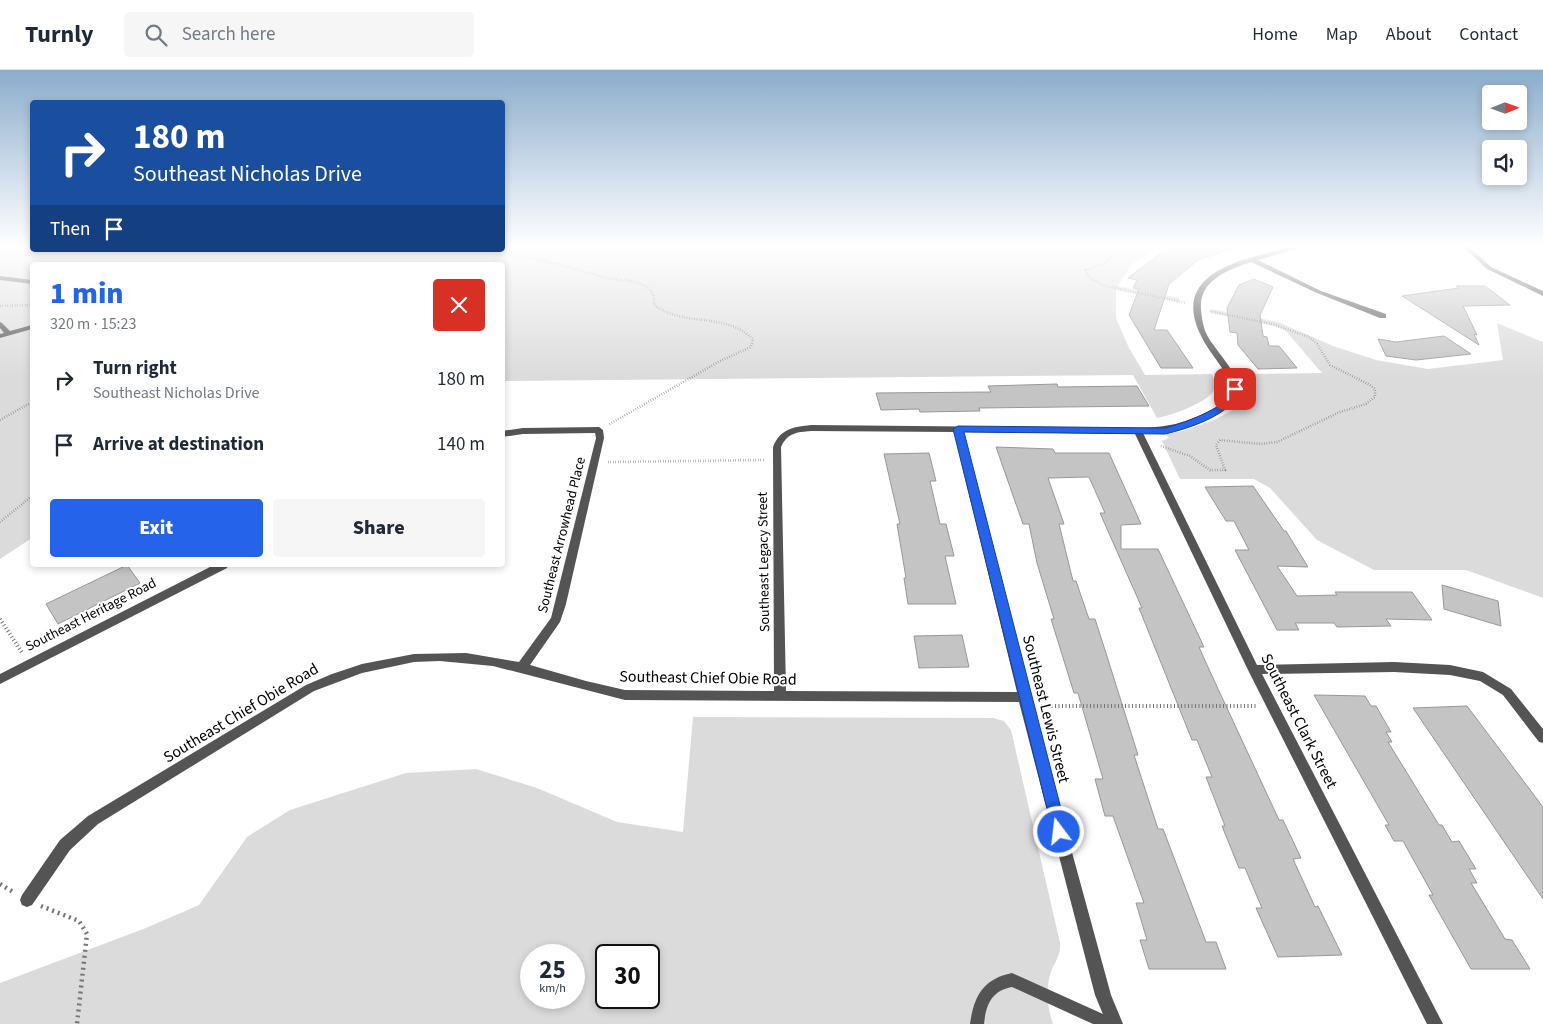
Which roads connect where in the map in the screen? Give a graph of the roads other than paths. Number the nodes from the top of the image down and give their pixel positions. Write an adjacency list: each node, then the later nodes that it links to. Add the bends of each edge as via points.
1 (1201, 291): 9 (street, via 1197,324 1231,377 1234,398 1188,426 1165,431)
2 (1316, 291): 3 (street)
3 (1383, 316)
4 (0, 324): 6 (lane)
5 (30, 328): 6 (lane)
6 (9, 334): 7 (lane)
7 (0, 336)
8 (958, 429): 9 (street); 15 (street, Southeast Legacy Street, via 811,428 786,432 780,438 777,460); 16 (street, Southeast Lewis Street)
9 (1138, 431): 13 (street, Southeast Clark Street)
10 (505, 434): 12 (street, Southeast Arrowhead Place, via 599,430 595,462 556,619)
11 (219, 567): 14 (street, Southeast Heritage Road)
12 (522, 667): 15 (street, Southeast Chief Obie Road, via 595,690 625,695); 18 (street, Southeast Chief Obie Road, via 476,657 423,656 336,675 93,820 65,845)
13 (1254, 670): 17 (street, via 1394,667 1450,670 1483,677 1507,692); 22 (street, Southeast Clark Street)
14 (0, 679)
15 (780, 696): 16 (street, Southeast Chief Obie Road)
16 (1025, 701): 21 (street, Southeast Lewis Street, via 1102,995)
17 (1543, 738)
18 (27, 900)
19 (977, 1024): 20 (lane, via 984,994 1001,981 1012,980)
20 (1110, 1024)
21 (1115, 1024)
22 (1435, 1024)

